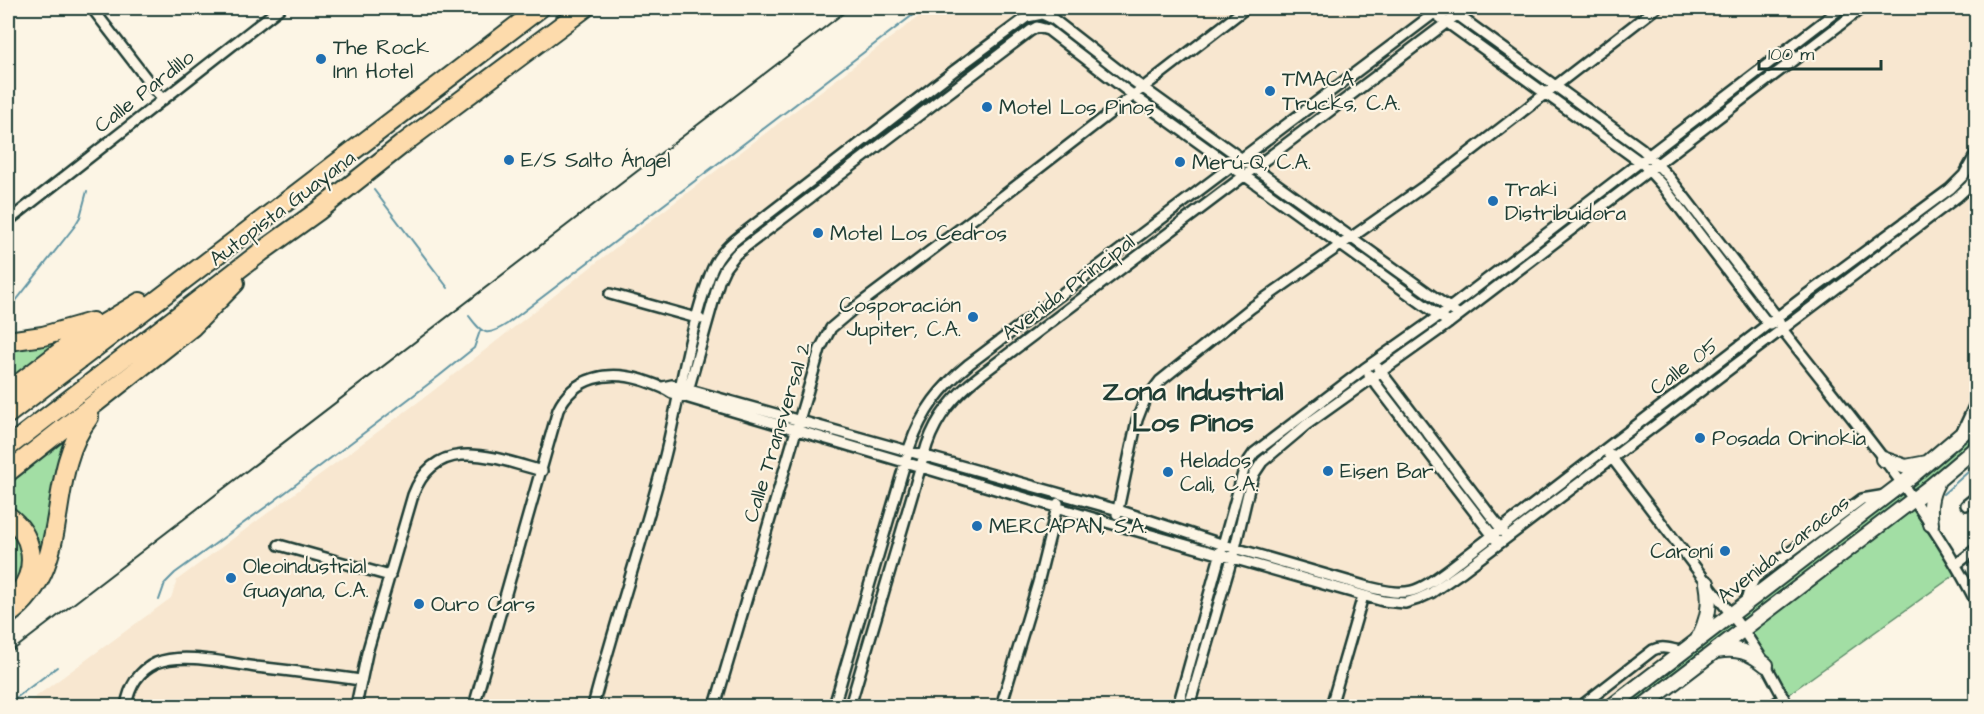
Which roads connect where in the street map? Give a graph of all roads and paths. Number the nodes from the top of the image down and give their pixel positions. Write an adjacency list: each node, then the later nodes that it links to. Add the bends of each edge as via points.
1 (92, 8): 23 (street)
2 (280, 8): 23 (street, Calle Pardillo)
3 (540, 8): 47 (highway, Autopista Guayana)
4 (585, 8): 46 (highway, Autopista Guayana)
5 (1246, 8): 20 (street, Calle Transversal 2)
6 (1448, 8): 12 (street)
7 (1466, 8): 12 (street, Avenida Principal)
8 (1656, 8): 19 (street)
9 (1862, 8): 15 (street)
10 (1434, 9): 14 (street); 27 (street, Avenida Principal)
11 (1838, 10): 15 (street); 26 (street)
12 (1457, 14): 14 (street, Avenida Principal); 19 (street)
13 (1042, 15): 16 (street); 17 (street, via 1027,17); 20 (street, via 1053,19)
14 (1447, 22): 21 (street); 32 (street, Avenida Principal)
15 (1843, 22): 30 (street)
16 (1037, 27): 18 (street); 22 (street, via 1048,30)
17 (989, 44): 18 (street); 24 (street)
18 (998, 54): 29 (street)
19 (1555, 86): 21 (street); 26 (street)
20 (1144, 88): 22 (street, Calle Transversal 2); 27 (street)
21 (1545, 93): 28 (street); 42 (street, via 1443,173)
22 (1134, 96): 31 (street); 73 (street, Calle Transversal 2, via 837,322 826,334)
23 (162, 99): 37 (street, Calle Pardillo)
24 (847, 154): 29 (street); 38 (street)
25 (1977, 154): 36 (street, Calle 05)
26 (1650, 155): 28 (street); 30 (street)
27 (1242, 159): 31 (street, Avenida Principal); 32 (street)
28 (1641, 162): 33 (street); 49 (street)
29 (855, 163): 39 (street)
30 (1658, 164): 33 (street); 53 (street)
31 (1232, 167): 34 (street); 64 (street, Avenida Principal)
32 (1254, 168): 34 (street, Avenida Principal); 42 (street)
33 (1649, 170): 51 (street); 57 (street)
34 (1244, 176): 44 (street); 66 (street, Avenida Principal)
35 (1977, 176): 36 (street, Calle 05, via 1969,186)
36 (1948, 197): 53 (street, Calle 05); 58 (street, Calle 05)
37 (32, 203): 40 (street); 41 (street)
38 (777, 207): 39 (street); 43 (street)
39 (785, 216): 45 (street)
40 (8, 221)
41 (8, 228)
42 (1351, 237): 44 (street); 49 (street)
43 (732, 243): 45 (street); 54 (street, via 713,267)
44 (1341, 245): 52 (street); 98 (street, via 1251,308 1160,381 1144,402 1137,420)
45 (741, 249): 55 (street, via 721,274)
46 (261, 252): 69 (highway, via 192,327); 77 (highway, Autopista Guayana)
47 (184, 279): 50 (highway); 72 (highway, Autopista Guayana)
48 (610, 294): 54 (street)
49 (1449, 308): 51 (street); 52 (street)
50 (124, 310): 59 (highway, via 64,331); 65 (highway, via 72,343)
51 (1460, 315): 56 (street)
52 (1439, 316): 56 (street); 60 (street)
53 (1777, 317): 57 (street, Calle 05); 58 (street)
54 (697, 318): 55 (street); 68 (street)
55 (707, 321): 68 (street)
56 (1449, 323): 62 (street)
57 (1768, 324): 58 (street); 79 (street, Calle 05)
58 (1782, 328): 82 (street, Calle 05); 83 (street)
59 (8, 341)
60 (1375, 363): 61 (street); 62 (street)
61 (1364, 369): 63 (street); 84 (street, via 1259,448)
62 (1380, 372): 63 (street); 102 (street)
63 (1371, 378): 88 (street, via 1281,445); 103 (street)
64 (948, 382): 66 (street); 67 (street, Avenida Principal)
65 (8, 392)
66 (959, 393): 71 (street, Avenida Principal)
67 (937, 394): 71 (street); 80 (street, Avenida Principal, via 920,421)
68 (682, 395): 73 (street); 75 (street); 89 (street, via 672,385 663,387 611,375 593,378 574,388 558,410); 131 (street)
69 (102, 400): 90 (highway); 120 (highway, via 78,432 66,459 46,565 25,599)
70 (1977, 402): 76 (street)
71 (947, 406): 81 (street, Avenida Principal, via 931,432)
72 (8, 414)
73 (799, 421): 75 (street, Calle Transversal 2); 80 (street)
74 (1977, 422): 76 (street, Avenida Caracas)
75 (796, 431): 86 (street); 132 (street, Calle Transversal 2)
76 (1961, 436): 85 (street, Avenida Caracas)
77 (8, 447)
78 (1977, 448): 91 (street, Avenida Caracas)
79 (1605, 449): 82 (street); 102 (street, Calle 05)
80 (909, 451): 81 (street); 86 (street, Avenida Principal)
81 (924, 456): 87 (street, Avenida Principal); 93 (street)
82 (1612, 458): 104 (street, Calle 05); 116 (street)
83 (1883, 459): 85 (street, via 1906,467); 92 (street)
84 (1248, 461): 88 (street); 107 (street)
85 (1929, 462): 92 (street, Avenida Caracas)
86 (905, 463): 87 (street); 133 (street, Avenida Principal)
87 (920, 468): 97 (street); 134 (street, Avenida Principal)
88 (1257, 468): 108 (street)
89 (542, 471): 114 (street, via 468,454 436,464 417,484); 130 (street)
90 (8, 472)
91 (1942, 477): 95 (street, Avenida Caracas); 101 (street, via 1931,494)
92 (1902, 484): 95 (street); 121 (street, Avenida Caracas)
93 (1060, 495): 97 (street); 98 (street)
94 (1977, 497): 96 (street)
95 (1914, 499): 101 (street); 122 (street, Avenida Caracas)
96 (1966, 505)
97 (1058, 508): 100 (street); 135 (street)
98 (1118, 510): 100 (street); 107 (street)
99 (8, 516): 119 (highway, via 25,533 31,559 23,587)
100 (1113, 524): 110 (street)
101 (1931, 524): 112 (street)
102 (1501, 529): 103 (street, Calle 05); 104 (street)
103 (1492, 536): 105 (street); 113 (street, Calle 05, via 1426,586 1413,591 1368,587)
104 (1508, 537): 105 (street, Calle 05)
105 (1499, 544): 117 (street, Calle 05, via 1431,593 1405,603)
106 (279, 545): 114 (street)
107 (1224, 545): 108 (street); 110 (street)
108 (1235, 548): 111 (street); 113 (street)
109 (1977, 549): 112 (street)
110 (1221, 555): 111 (street); 136 (street)
111 (1232, 558): 115 (street); 137 (street)
112 (1957, 564): 118 (street)
113 (1295, 565): 115 (street)
114 (390, 576): 126 (street)
115 (1292, 576): 117 (street)
116 (1707, 583): 121 (street); 123 (street, via 1707,618)
117 (1364, 596): 138 (street)
118 (1977, 602)
119 (8, 604)
120 (8, 615)
121 (1731, 615): 122 (street); 123 (street, Avenida Caracas)
122 (1743, 630): 124 (street, Avenida Caracas); 125 (street)
123 (1689, 648): 139 (street, via 1653,650); 140 (street, Avenida Caracas)
124 (1714, 652): 125 (street, via 1745,651); 141 (street, Avenida Caracas)
125 (1766, 665): 127 (street)
126 (360, 680): 128 (street, via 171,659 154,664 141,674 130,689); 129 (street)
127 (1785, 702): 142 (street)
128 (126, 706)
129 (356, 706)
130 (474, 706)
131 (593, 706)
132 (715, 706)
133 (834, 706)
134 (850, 706)
135 (1001, 706)
136 (1178, 706)
137 (1189, 706)
138 (1331, 706)
139 (1581, 706)
140 (1612, 706)
141 (1643, 706)
142 (1772, 706)

